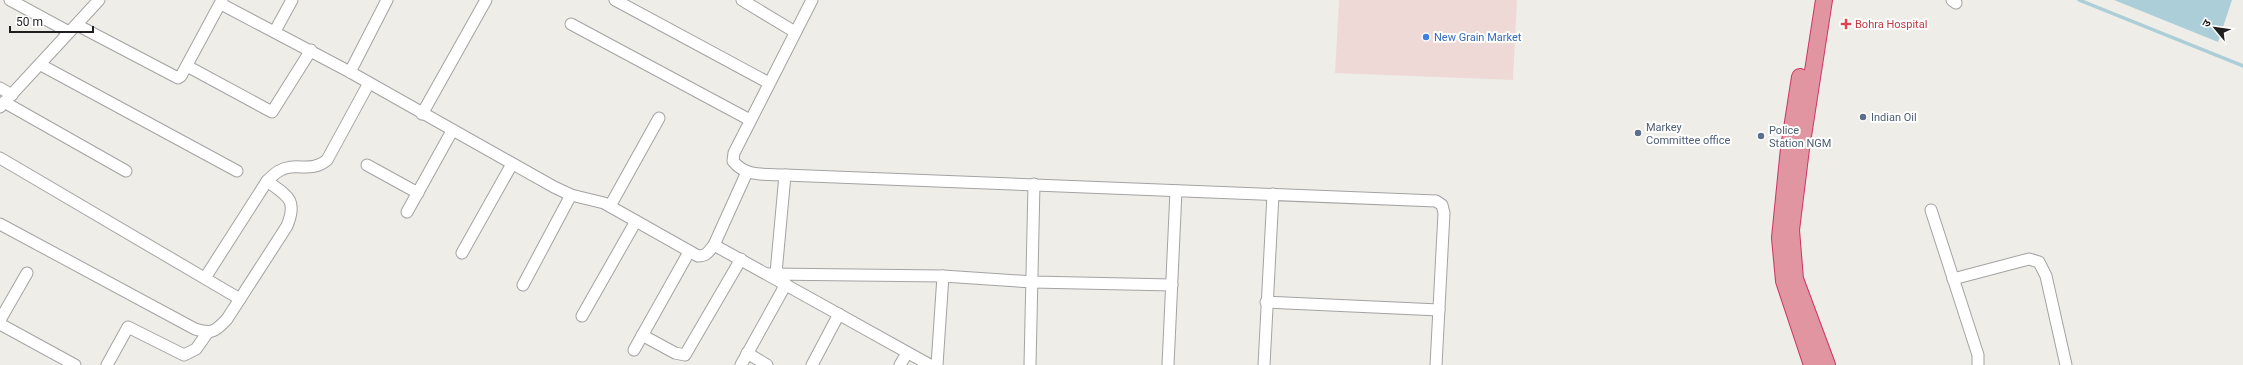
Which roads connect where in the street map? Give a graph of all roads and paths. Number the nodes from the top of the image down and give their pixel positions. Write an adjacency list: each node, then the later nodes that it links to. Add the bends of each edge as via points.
1 (10, 0): 13 (street)
2 (99, 0): 13 (street)
3 (292, 0): 14 (street)
4 (388, 0): 19 (street)
5 (486, 0): 24 (street)
6 (616, 0): 20 (street)
7 (742, 0): 15 (street)
8 (812, 0): 15 (street)
9 (1813, 0): 55 (highway, via 1789,148 1780,230)
10 (1824, 0): 55 (highway, via 1791,230)
11 (222, 2): 14 (street); 18 (street)
12 (571, 24): 26 (street)
13 (73, 29): 17 (street); 18 (street, via 175,78 181,76)
14 (275, 31): 16 (street)
15 (795, 32): 20 (street)
16 (311, 50): 18 (street, via 272,112); 19 (street)
17 (40, 65): 23 (street); 31 (street)
18 (187, 66)
19 (350, 72): 21 (street)
20 (769, 82): 26 (street)
21 (370, 83): 24 (street); 35 (street, via 327,160 319,166 279,170)
22 (0, 88): 23 (street)
23 (5, 101): 32 (street)
24 (422, 114): 27 (street)
25 (659, 118): 41 (street)
26 (750, 120): 33 (street, via 734,153 733,161 740,169)
27 (452, 131): 29 (street); 38 (street)
28 (0, 158): 53 (street)
29 (512, 164): 40 (street); 48 (street)
30 (367, 165): 38 (street)
31 (237, 171)
32 (126, 172)
33 (748, 172): 34 (street); 46 (street)
34 (784, 175): 36 (street); 51 (street)
35 (267, 180): 53 (street); 60 (street, via 290,200 292,214)
36 (1034, 184): 37 (street); 56 (street)
37 (1176, 191): 39 (street); 59 (street)
38 (418, 193): 43 (street)
39 (1273, 194): 61 (street); 62 (street, via 1429,199 1442,205 1444,213)
40 (571, 195): 41 (street); 58 (street)
41 (610, 206): 44 (street)
42 (1931, 210): 54 (street)
43 (407, 212)
44 (636, 221): 47 (street); 64 (street)
45 (0, 224): 67 (street, via 195,329)
46 (714, 244): 47 (street, via 704,256); 49 (street)
47 (689, 252): 68 (street)
48 (462, 253)
49 (742, 259): 51 (street); 68 (street, via 685,355 674,353)
50 (27, 273): 65 (street)
51 (772, 273): 52 (street); 57 (street)
52 (943, 276): 56 (street); 79 (street)
53 (205, 278): 60 (street)
54 (1953, 279): 86 (street, via 1978,355); 87 (street, via 2029,259 2039,262 2046,276)
55 (1790, 280): 84 (highway); 85 (highway)
56 (1033, 282): 59 (street); 80 (street)
57 (786, 284): 63 (street); 70 (street)
58 (523, 285)
59 (1172, 285): 81 (street)
60 (240, 299): 67 (street, via 227,319 217,329)
61 (1266, 302): 62 (street); 82 (street)
62 (1439, 310): 83 (street)
63 (839, 314): 71 (street); 76 (street)
64 (582, 316)
65 (0, 320)
66 (0, 324): 72 (street)
67 (208, 332): 73 (street, via 196,349 184,355 128,326)
68 (642, 335): 69 (street)
69 (634, 350)
70 (747, 353): 74 (street); 75 (street)
71 (907, 353): 77 (street); 78 (street)
72 (75, 365)
73 (107, 365)
74 (741, 365)
75 (767, 365)
76 (812, 365)
77 (900, 365)
78 (930, 365)
79 (937, 365)
80 (1030, 365)
81 (1168, 365)
82 (1264, 365)
83 (1436, 365)
84 (1812, 365)
85 (1827, 365)
86 (1978, 365)
87 (2066, 365)

